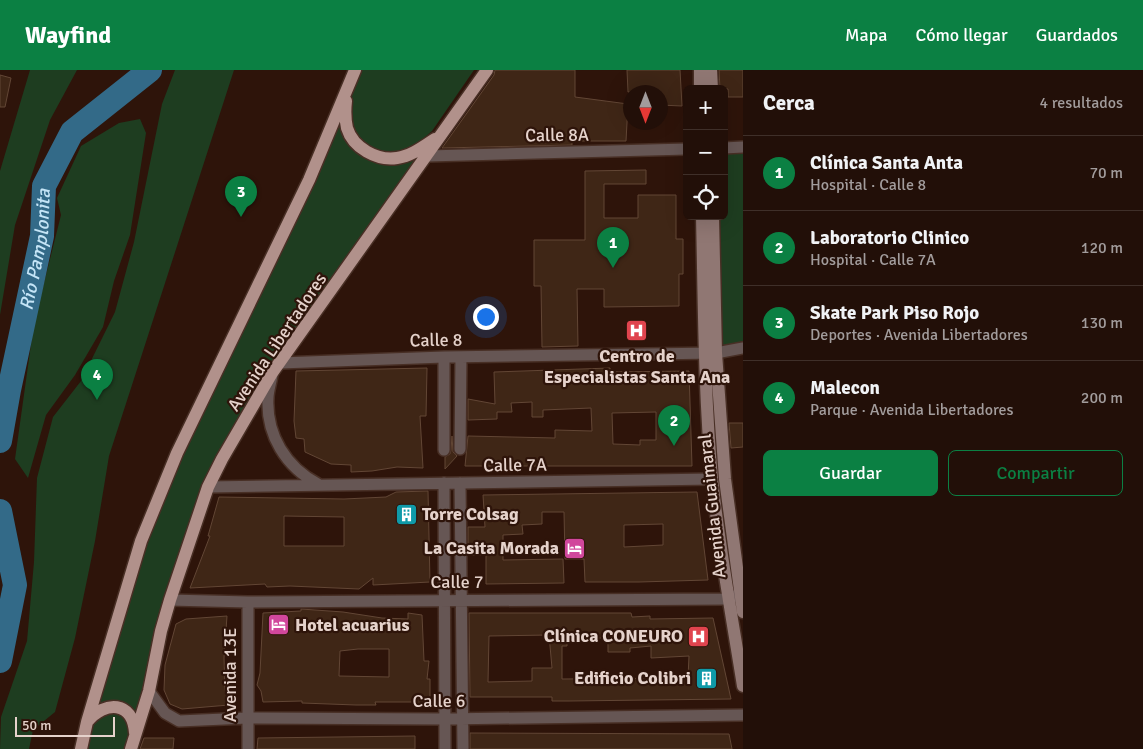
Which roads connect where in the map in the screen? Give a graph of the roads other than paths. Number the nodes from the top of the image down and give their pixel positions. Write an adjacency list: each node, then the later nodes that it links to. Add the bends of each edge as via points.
1 (355, 70): 7 (main road, Avenida Libertadores)
2 (487, 70): 8 (main road, Avenida Libertadores)
3 (700, 70): 5 (street)
4 (712, 70): 6 (street)
5 (700, 85)
6 (712, 85)
7 (347, 91): 8 (main road, via 345,112 348,129 355,142 367,152 380,157 407,155); 40 (main road, Avenida Libertadores, via 309,180 177,453 141,541)
8 (444, 132): 12 (main road, Avenida Libertadores)
9 (743, 147): 10 (street)
10 (728, 148)
11 (683, 149): 12 (street, Calle 8A)
12 (428, 156): 19 (main road, Avenida Libertadores)
13 (702, 220): 16 (street, Avenida Guaimaral)
14 (713, 220): 16 (street, Avenida Guaimaral)
15 (743, 348): 16 (street, Calle 8)
16 (710, 353): 18 (street, Calle 8); 22 (street, Avenida Guaimaral); 27 (street, Avenida Guaimaral)
17 (444, 357): 18 (street, Calle 8); 19 (street, Calle 8); 21 (street)
18 (461, 357): 20 (street)
19 (276, 368): 25 (street, via 268,398 270,428 283,456 303,476); 26 (main road, Avenida Libertadores)
20 (460, 449)
21 (444, 450)
22 (712, 479): 24 (street, Calle 7A); 28 (street, Avenida Guaimaral)
23 (444, 483): 24 (street, Calle 7A); 25 (street, Calle 7A); 30 (street)
24 (460, 483): 31 (street)
25 (319, 485): 26 (street, Calle 7A)
26 (208, 487): 29 (main road, Avenida Libertadores)
27 (740, 575): 28 (street, Avenida Guaimaral)
28 (737, 595): 31 (street, Calle 7); 33 (street, Avenida Guaimaral); 34 (street, Avenida Guaimaral)
29 (170, 600): 32 (street, Calle 7); 35 (main road, Avenida Libertadores)
30 (445, 600): 31 (street, Calle 7); 32 (street, Calle 7); 39 (street)
31 (462, 600): 38 (street)
32 (248, 602): 37 (street, Avenida 13E)
33 (743, 612)
34 (743, 686)
35 (149, 691): 37 (street, Calle 6, via 165,713 179,721); 41 (main road, Avenida Libertadores)
36 (743, 715): 38 (street, Calle 6)
37 (247, 718): 39 (street, Calle 6); 44 (street, Avenida 13E)
38 (462, 718): 39 (street, Calle 6); 46 (street)
39 (444, 719): 45 (street)
40 (87, 722): 41 (main road, via 103,708 114,707 126,712 134,722); 42 (main road, Avenida Libertadores)
41 (135, 735): 43 (main road, Avenida Libertadores)
42 (81, 749)
43 (131, 749)
44 (248, 749)
45 (445, 749)
46 (463, 749)

